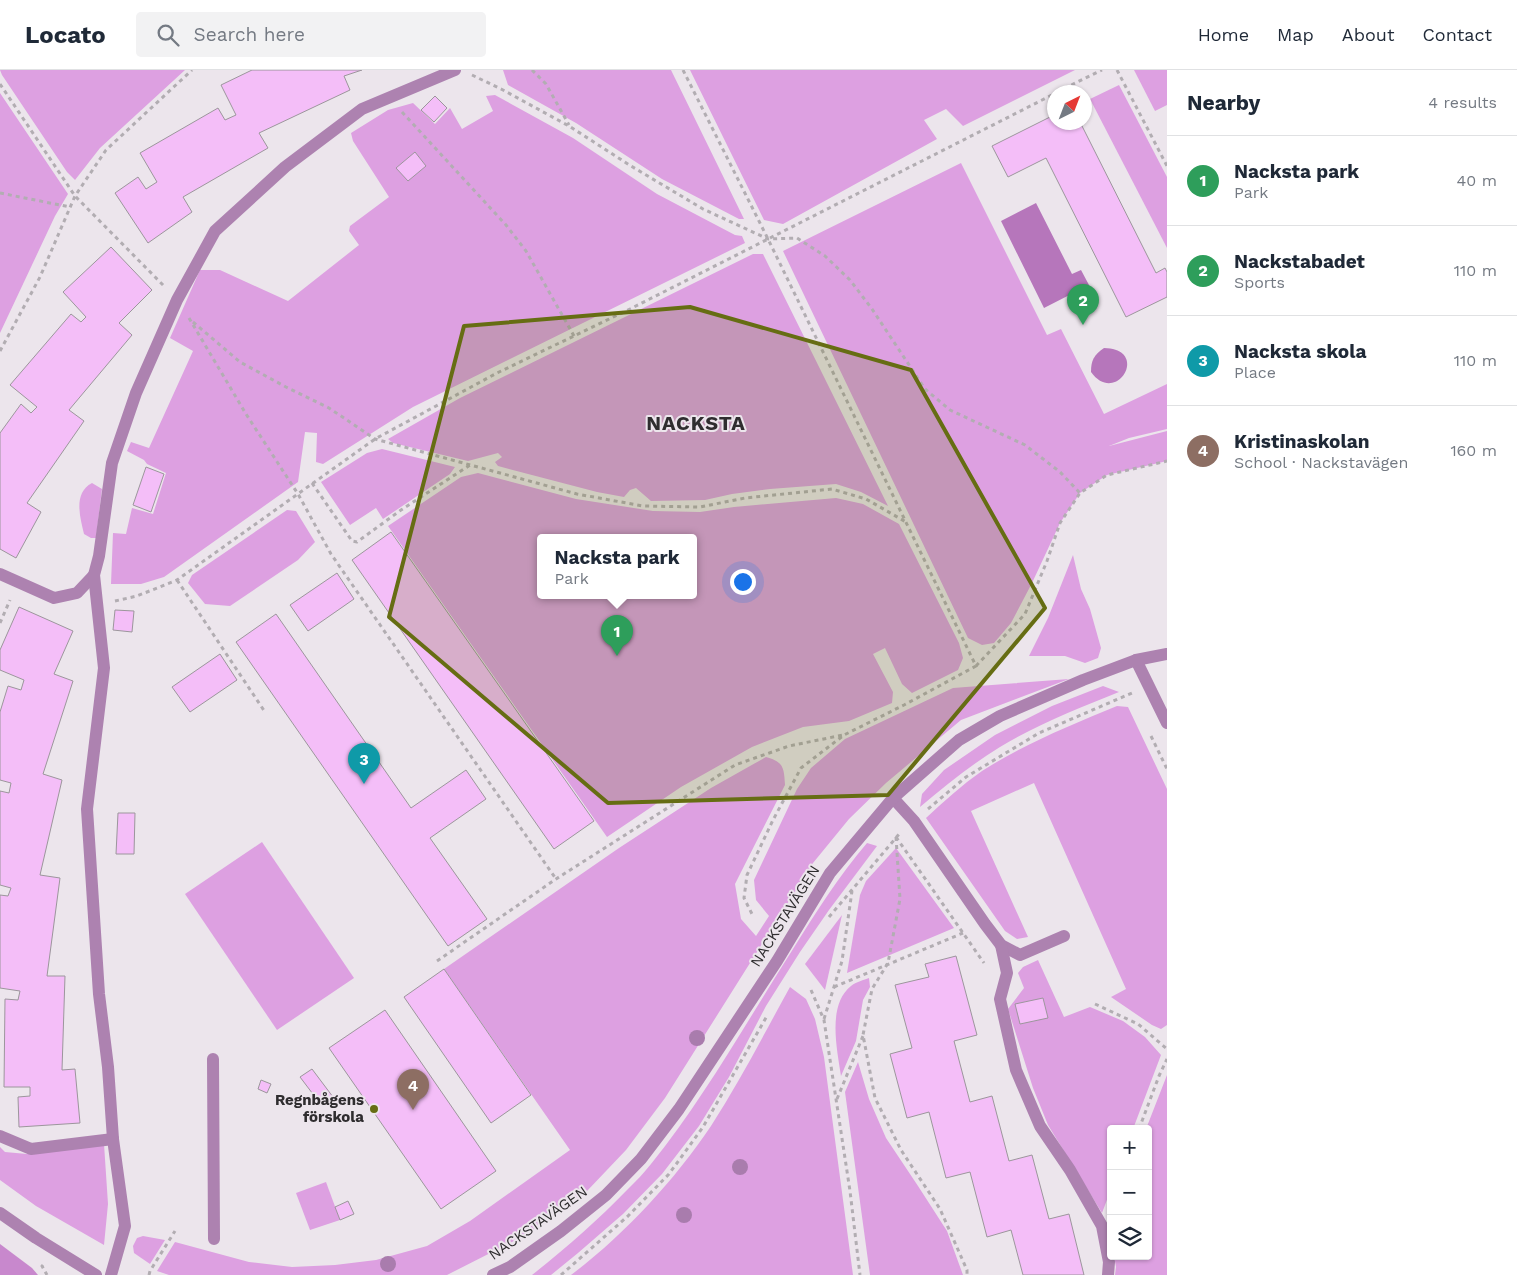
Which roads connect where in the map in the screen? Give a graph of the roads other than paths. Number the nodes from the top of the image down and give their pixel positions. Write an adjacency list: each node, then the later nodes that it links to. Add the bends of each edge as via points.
1 (455, 70): 3 (street, via 362,109 285,167 215,231 177,300 136,392 112,463)
2 (0, 574): 3 (street, via 54,598 77,593)
3 (94, 575): 12 (street, via 104,668 87,809 99,994)
4 (1167, 654): 5 (street, NACKSTAVÄGEN)
5 (1136, 660): 6 (street); 7 (street, NACKSTAVÄGEN, via 1000,716 959,740)
6 (1167, 723)
7 (893, 798): 9 (street, via 914,821); 17 (street, NACKSTAVÄGEN, via 830,873 689,1095 642,1159 606,1195 561,1231 510,1267)
8 (1064, 936): 9 (street, via 1020,955)
9 (1001, 945): 18 (street, via 1007,973 1000,999 1016,1070 1040,1126 1102,1226 1109,1262)
10 (212, 1059): 14 (street)
11 (0, 1136): 12 (street, via 31,1149)
12 (113, 1139): 16 (street, via 126,1226)
13 (0, 1213): 15 (street)
14 (214, 1239)
15 (96, 1275)
16 (111, 1275)
17 (493, 1275)
18 (1108, 1275)

